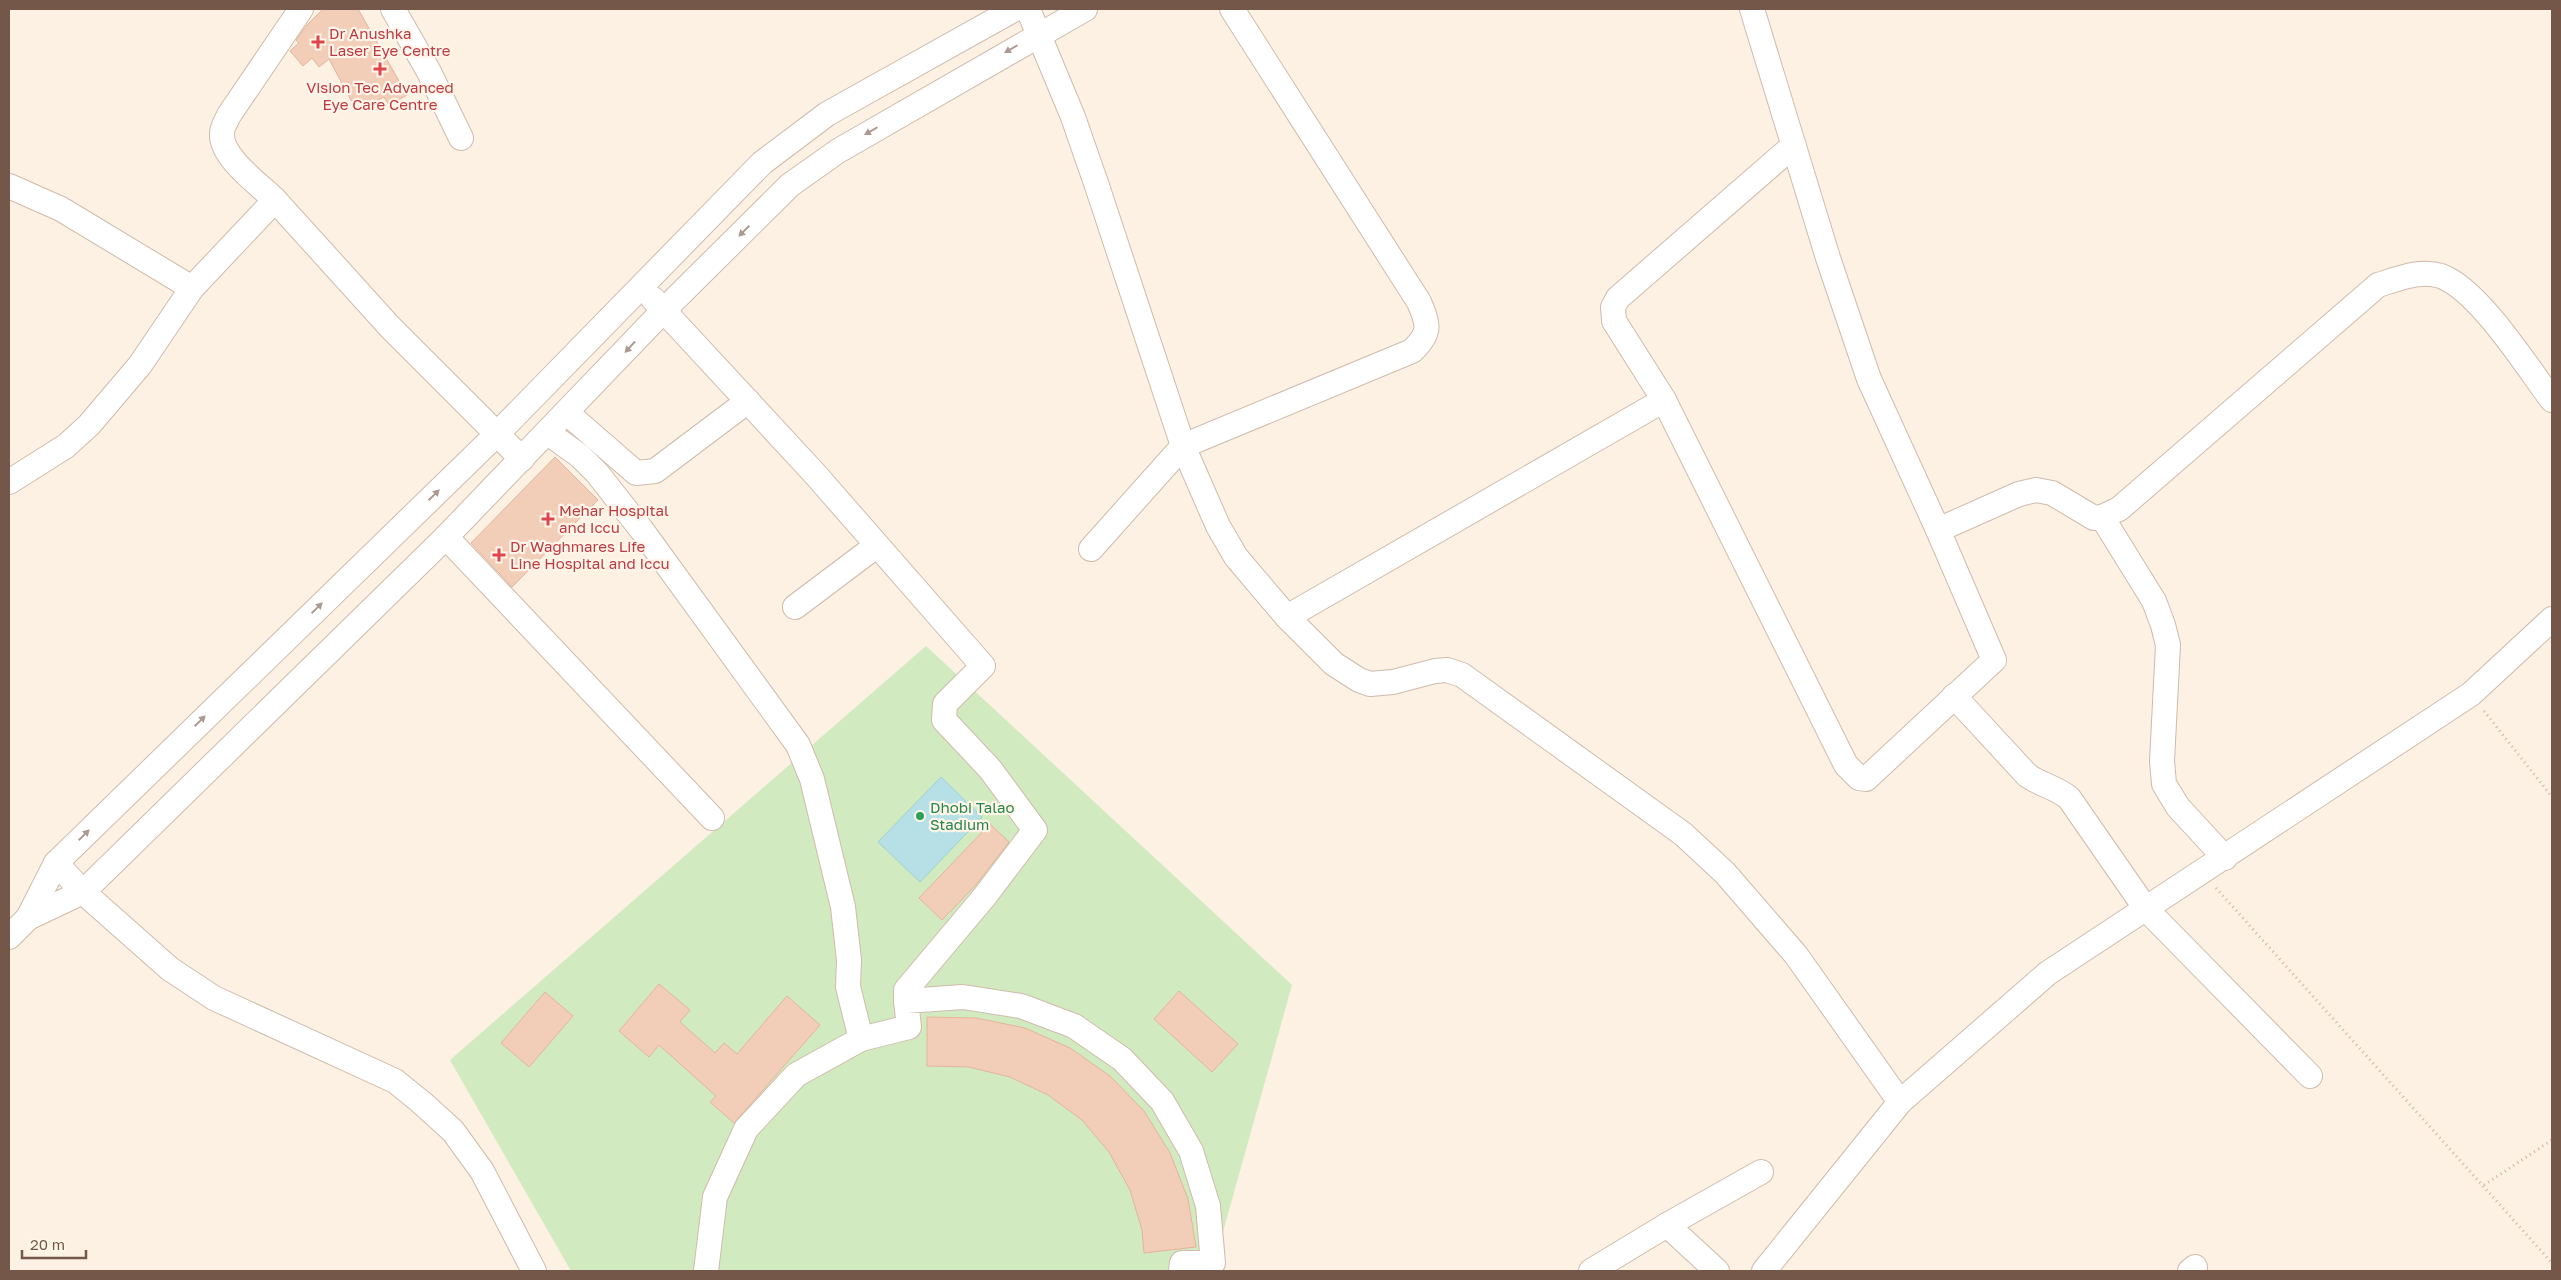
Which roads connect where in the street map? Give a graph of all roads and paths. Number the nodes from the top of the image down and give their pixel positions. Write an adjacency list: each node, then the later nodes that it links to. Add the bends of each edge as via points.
1 (301, 9): 12 (street, via 229,115 221,132 223,146 234,162)
2 (393, 9): 9 (street)
3 (1015, 9): 13 (street, via 827,114 762,163)
4 (1028, 9): 8 (street)
5 (1085, 9): 8 (street)
6 (1232, 9): 22 (street, via 1419,302 1428,331 1412,351)
7 (1752, 9): 10 (street)
8 (1038, 33): 15 (street, one-way to 15, via 838,151 790,185); 22 (street, via 1098,186)
9 (461, 138)
10 (1794, 145): 16 (street, via 1615,303 1614,321); 26 (street, via 1869,379)
11 (9, 186): 14 (street, via 60,209)
12 (275, 200): 14 (street); 21 (street, via 383,320)
13 (640, 287): 15 (street); 21 (street)
14 (192, 288): 24 (street, via 140,365 89,425 66,446)
15 (664, 310): 18 (street); 19 (street, one-way to 19)
16 (1664, 400): 31 (street); 34 (street, via 1852,772 1859,778 1866,779 1872,775)
17 (2552, 400): 25 (street, via 2465,290 2441,276 2415,274 2378,286 2119,508)
18 (748, 401): 19 (street, via 655,471 636,473); 28 (street)
19 (567, 413): 20 (street)
20 (548, 433): 23 (street); 45 (street, via 597,473 798,745 812,779 843,907 849,960 848,986)
21 (496, 435): 23 (street); 38 (street, one-way to 21)
22 (1183, 446): 29 (street); 31 (street, via 1218,526 1236,556)
23 (522, 459): 27 (street)
24 (9, 482)
25 (2102, 517): 26 (street, via 2094,518 2052,493 2036,490 2019,494); 37 (street, via 2154,601 2164,625 2168,645 2162,762 2164,784 2178,807)
26 (1938, 530): 34 (street, via 1994,660)
27 (446, 537): 36 (street); 40 (street)
28 (876, 546): 30 (street); 44 (street, via 983,666 945,704 944,720 990,768 1036,830 906,990)
29 (1092, 549)
30 (795, 606)
31 (1287, 617): 47 (street, via 1334,664 1370,684 1393,682 1435,671 1447,670 1462,675 1683,834 1725,873 1796,955)
32 (2552, 619): 33 (street)
33 (2471, 694): 35 (path); 37 (street)
34 (1954, 696): 41 (street, via 2026,775 2060,790 2068,798)
35 (2552, 797)
36 (712, 818)
37 (2225, 858): 39 (street)
38 (56, 863): 40 (street); 42 (street)
39 (2202, 873): 41 (street); 50 (path)
40 (83, 892): 42 (street); 53 (street, via 170,969 214,998 395,1082 421,1102 453,1131 482,1171)
41 (2146, 909): 46 (street); 47 (street, via 2048,973)
42 (28, 918): 43 (street)
43 (9, 937)
44 (906, 1001): 45 (street, via 909,1027); 55 (street, via 964,997 1021,1006 1074,1026 1122,1059 1162,1101 1190,1151 1208,1206 1213,1263 1182,1263)
45 (861, 1039): 54 (street, via 796,1075 746,1129 715,1197)
46 (2310, 1076)
47 (1900, 1102): 58 (street)
48 (2552, 1140): 50 (path)
49 (1761, 1172): 51 (street)
50 (2484, 1185): 52 (path)
51 (1667, 1225): 56 (street); 57 (street)
52 (2552, 1263)
53 (534, 1271)
54 (706, 1271)
55 (1181, 1271)
56 (1591, 1271)
57 (1716, 1271)
58 (1764, 1271)

